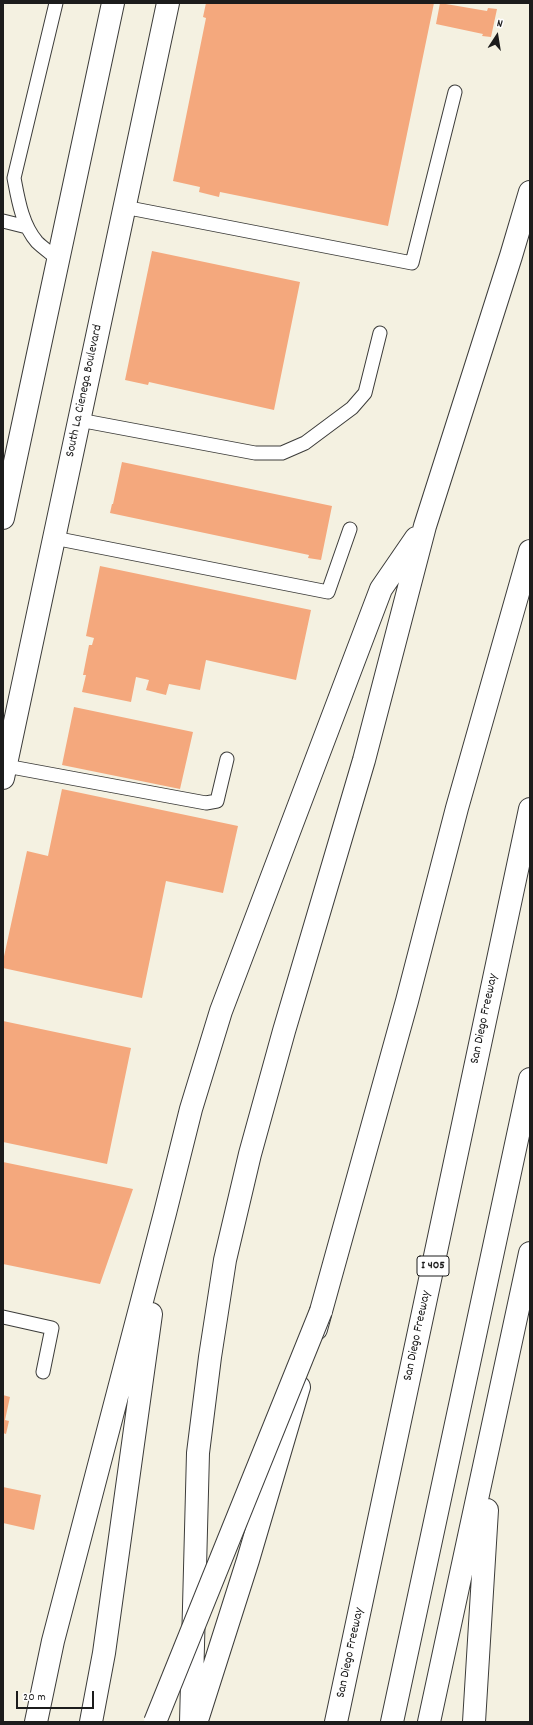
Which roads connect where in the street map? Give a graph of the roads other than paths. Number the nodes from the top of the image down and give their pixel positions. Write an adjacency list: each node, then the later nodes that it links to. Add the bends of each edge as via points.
1 (56, 3): 8 (lane, via 14,178)
2 (113, 3): 9 (main road)
3 (168, 3): 6 (main road, South La Cienega Boulevard)
4 (455, 92): 6 (lane, via 412,263)
5 (530, 192): 13 (main road)
6 (124, 207): 11 (main road, South La Cienega Boulevard)
7 (3, 221): 8 (lane)
8 (28, 227): 9 (lane, via 37,242)
9 (59, 260): 12 (main road)
10 (380, 333): 11 (lane, via 365,393 352,408 305,443 282,453 255,453)
11 (79, 420): 15 (main road, South La Cienega Boulevard)
12 (3, 518)
13 (425, 526): 21 (main road, via 381,590 220,1011 190,1109); 30 (main road, via 364,760 250,1154 225,1260 198,1453)
14 (350, 529): 15 (lane, via 328,592)
15 (54, 538): 18 (main road, South La Cienega Boulevard)
16 (530, 551): 23 (main road, via 457,808)
17 (227, 759): 18 (lane, via 217,801 206,803)
18 (4, 772)
19 (530, 809): 32 (main road, San Diego Freeway / I 405)
20 (530, 1079): 33 (main road)
21 (165, 1214): 27 (main road, via 53,1641); 28 (main road, via 104,1653)
22 (530, 1253): 26 (main road)
23 (321, 1311): 29 (main road, bridge); 31 (main road, bridge, via 248,1560)
24 (3, 1317): 25 (lane, via 52,1328)
25 (43, 1372)
26 (490, 1441): 34 (main road); 35 (main road)
27 (36, 1722)
28 (91, 1722)
29 (155, 1722)
30 (191, 1722)
31 (196, 1722)
32 (336, 1722)
33 (392, 1722)
34 (430, 1722)
35 (474, 1722)

